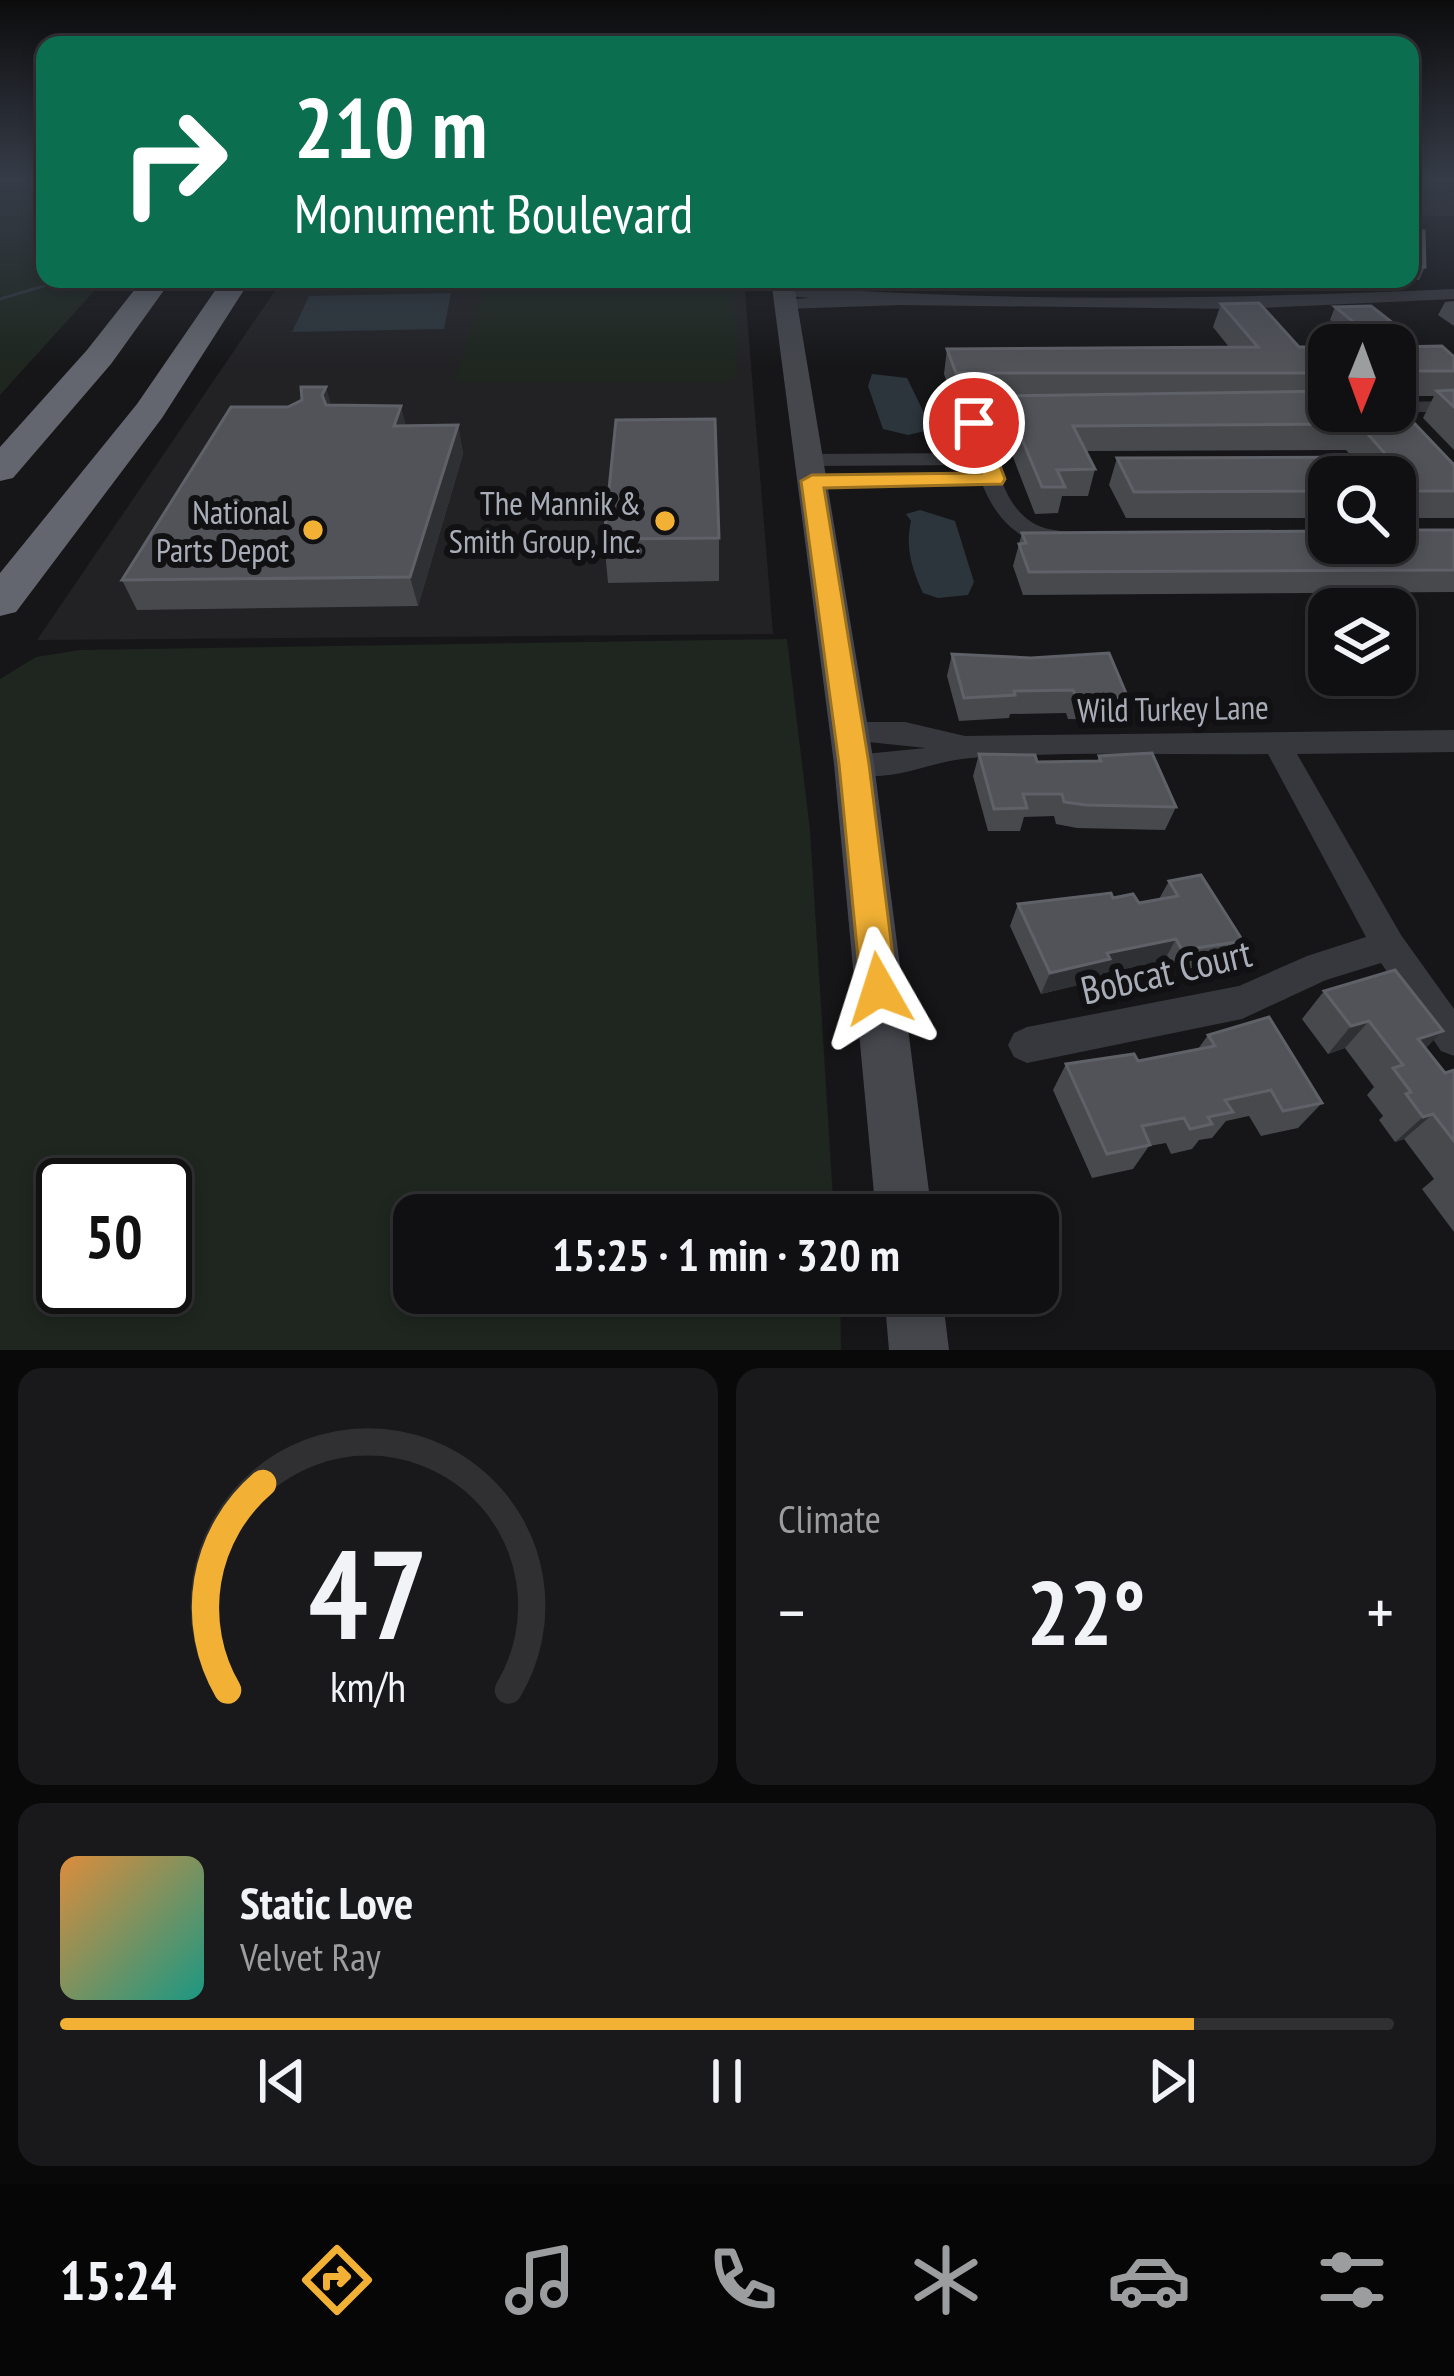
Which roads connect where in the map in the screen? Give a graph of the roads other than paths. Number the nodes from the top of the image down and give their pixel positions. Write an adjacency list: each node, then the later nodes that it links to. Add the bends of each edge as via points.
1 (151, 288): 13 (highway)
2 (231, 288): 16 (highway, via 150,411)
3 (1008, 288): 7 (street)
4 (1283, 288): 8 (street)
5 (784, 291): 7 (street); 14 (main road)
6 (1454, 294): 8 (street)
7 (1014, 299): 8 (street)
8 (1298, 302)
9 (1454, 407): 11 (street)
10 (1059, 410): 12 (street, via 976,414)
11 (1416, 413)
12 (990, 469): 14 (street); 15 (street, via 1010,522 1029,534)
13 (0, 470)
14 (810, 471): 19 (main road)
15 (1094, 537)
16 (0, 602)
17 (1454, 741): 18 (street, Wild Turkey Lane)
18 (1276, 743): 19 (street, Wild Turkey Lane, via 964,747 912,763); 20 (street)
19 (852, 748): 23 (main road)
20 (1389, 946): 21 (street); 22 (street, Bobcat Court, via 1242,1002)
21 (1454, 1039)
22 (1027, 1045)
23 (902, 1194)
24 (916, 1314): 25 (main road)
25 (920, 1350)

